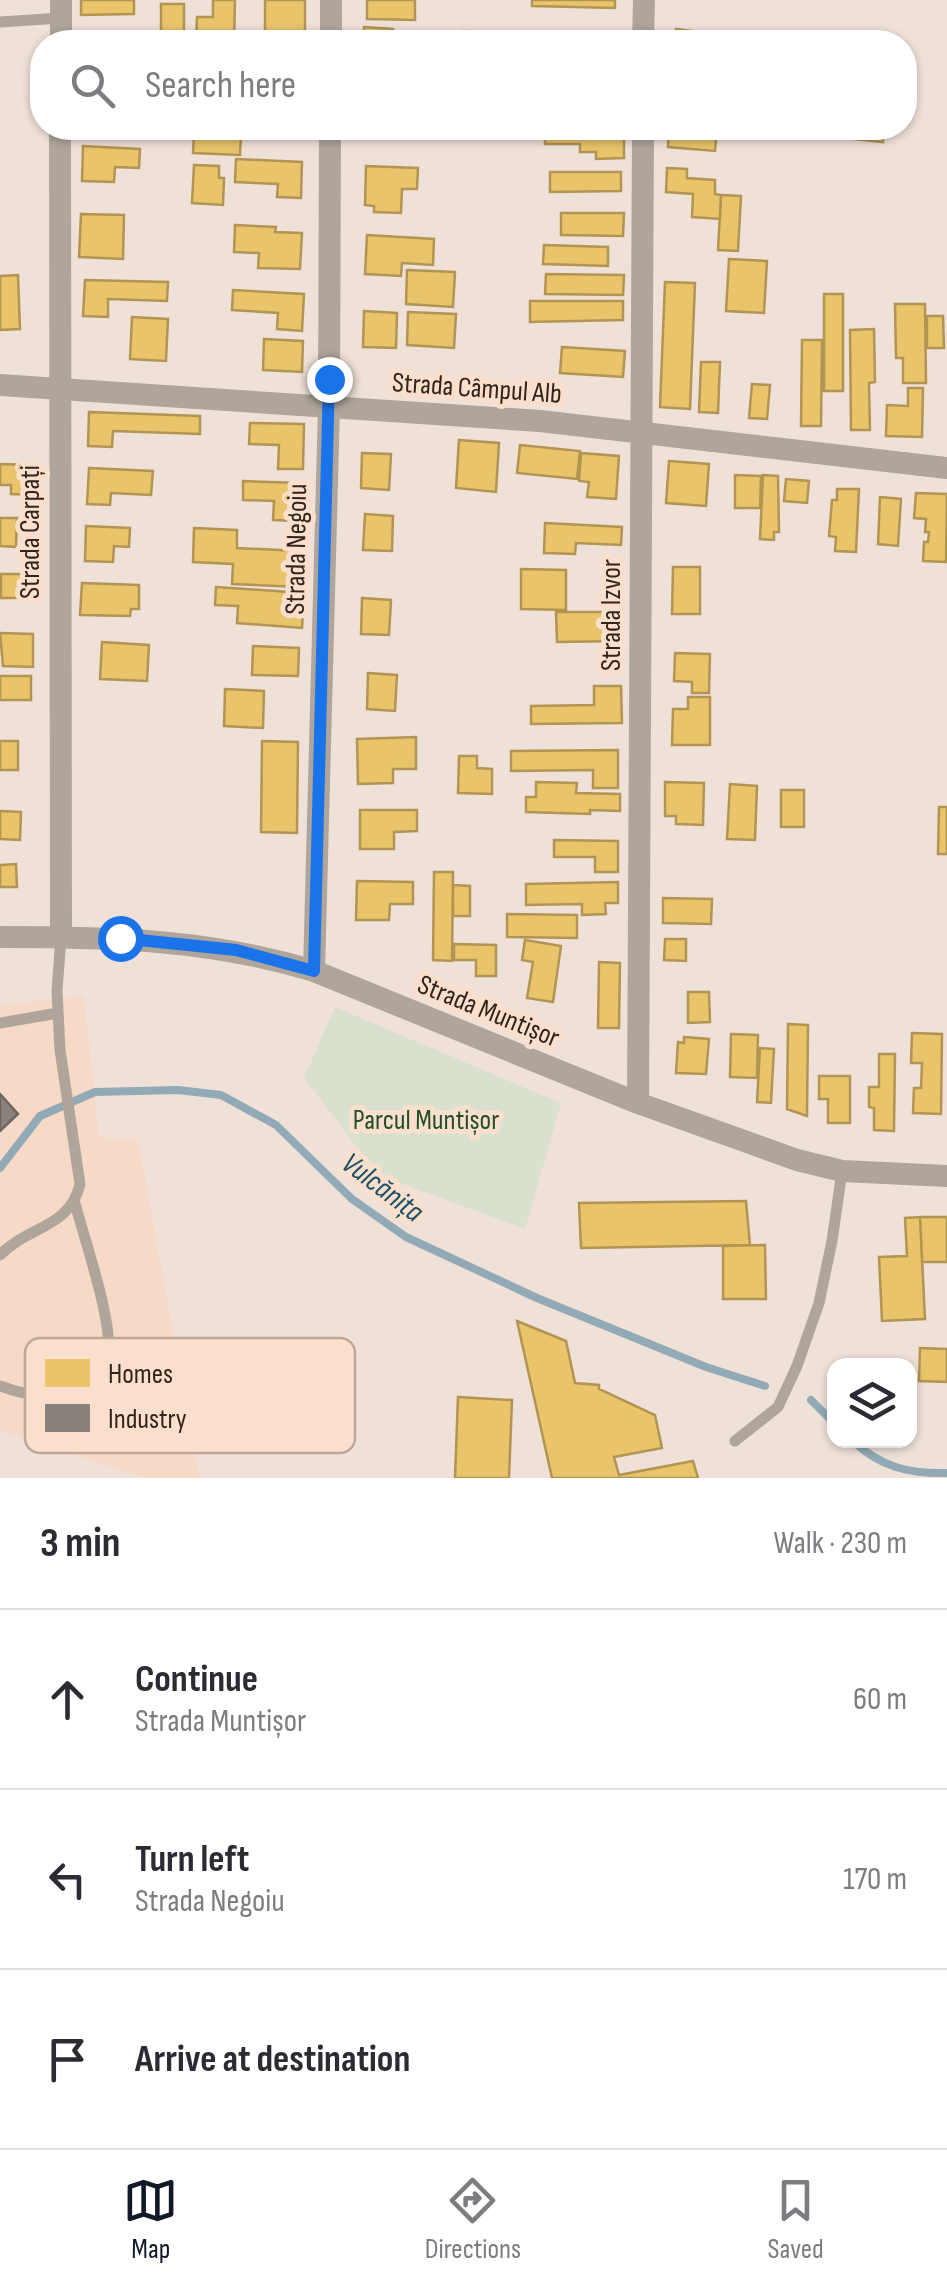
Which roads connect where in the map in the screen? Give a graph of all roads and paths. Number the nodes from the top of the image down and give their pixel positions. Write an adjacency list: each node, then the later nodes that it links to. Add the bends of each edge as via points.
1 (331, 0): 5 (street)
2 (644, 0): 6 (street)
3 (61, 9): 4 (lane)
4 (0, 22)
5 (331, 30)
6 (644, 30)
7 (60, 140): 11 (street, Strada Carpați)
8 (330, 140): 12 (street, Strada Negoiu)
9 (643, 140): 13 (street, Strada Izvor)
10 (0, 385): 11 (street, Strada Câmpul Alb)
11 (58, 388): 12 (street, Strada Câmpul Alb); 16 (street, Strada Carpați)
12 (329, 406): 13 (street, Strada Câmpul Alb); 17 (street, Strada Negoiu)
13 (640, 433): 14 (street, Strada Câmpul Alb); 20 (street, Strada Izvor)
14 (947, 468)
15 (0, 937): 16 (street, Strada Muntișor)
16 (61, 937): 17 (street, Strada Muntișor, via 191,943); 18 (lane)
17 (314, 971): 20 (street, Strada Muntișor)
18 (58, 1013): 19 (lane); 23 (lane, via 80,1184)
19 (0, 1022)
20 (638, 1103): 21 (street, Strada Muntișor)
21 (842, 1172): 22 (street, Strada Muntișor); 28 (lane, via 819,1302 797,1366 778,1407)
22 (947, 1176)
23 (75, 1203): 24 (lane); 25 (lane)
24 (0, 1255)
25 (108, 1338)
26 (0, 1386): 27 (lane)
27 (25, 1394)
28 (735, 1441)

